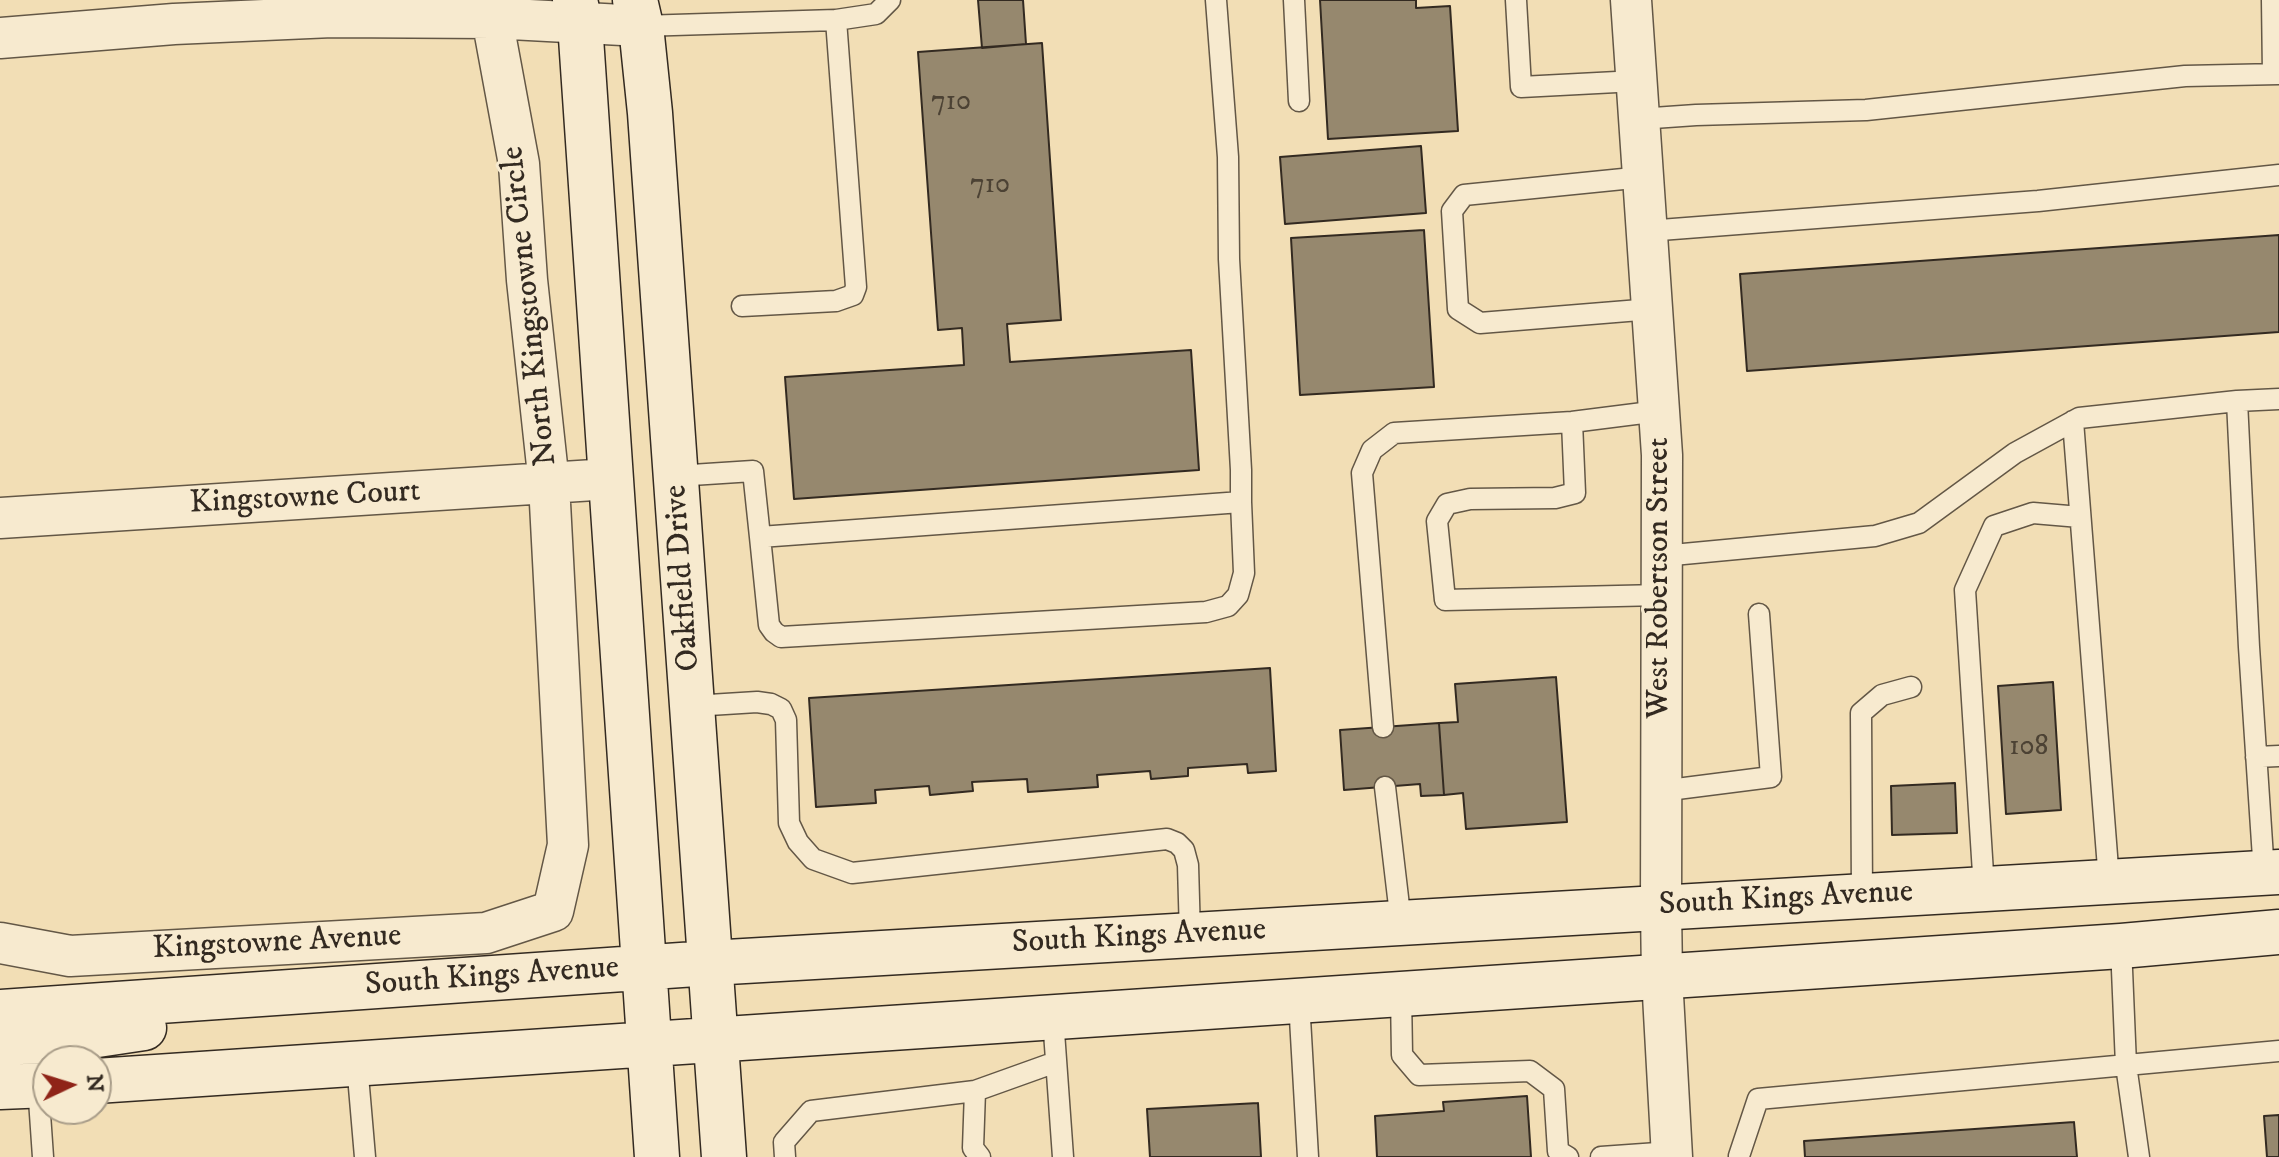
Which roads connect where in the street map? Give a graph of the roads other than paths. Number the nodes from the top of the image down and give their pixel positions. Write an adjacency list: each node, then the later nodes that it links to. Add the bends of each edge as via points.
1 (890, 0): 11 (lane, via 876,14)
2 (1216, 0): 29 (lane, via 1228,157)
3 (1294, 0): 15 (lane)
4 (1516, 0): 14 (lane, via 1521,87)
5 (1631, 0): 14 (street, West Robertson Street)
6 (2272, 0): 13 (lane)
7 (173, 12): 10 (street); 12 (street)
8 (578, 12): 9 (street); 10 (street); 27 (main road, Oakfield Drive)
9 (638, 13): 11 (lane); 26 (main road, Oakfield Drive)
10 (492, 18): 28 (street, North Kingstowne Circle, via 519,164)
11 (836, 20): 19 (lane, via 856,287 845,300)
12 (0, 38)
13 (2276, 74): 14 (lane, via 2185,76 1866,110 1696,115)
14 (1637, 100): 17 (street, West Robertson Street)
15 (1299, 101)
16 (2279, 175): 18 (lane, via 2038,201)
17 (1643, 177): 18 (street, West Robertson Street); 20 (lane, via 1464,195 1452,211 1457,295 1458,309 1480,323)
18 (1647, 231): 20 (street, West Robertson Street)
19 (742, 306)
20 (1652, 309): 23 (street, West Robertson Street)
21 (2279, 399): 22 (lane)
22 (2237, 401): 24 (lane); 40 (lane)
23 (1659, 411): 25 (lane); 33 (street, West Robertson Street)
24 (2073, 421): 30 (lane); 33 (lane, via 2015,453 1919,523 1875,536)
25 (1572, 422): 34 (lane, via 1575,493 1447,504 1437,521 1445,600); 38 (lane, via 1394,433 1372,450 1362,473)
26 (676, 476): 32 (lane, via 753,471); 37 (main road, Oakfield Drive)
27 (610, 479): 28 (street, Kingstowne Court); 55 (main road, Oakfield Drive)
28 (549, 484): 31 (street, Kingstowne Court); 48 (street, North Kingstowne Circle, via 568,845)
29 (1241, 502): 32 (lane); 32 (lane, via 1244,573 1238,595 1228,606 1206,612 781,637 769,625)
30 (2080, 517): 44 (lane); 45 (lane, via 2033,513 1994,526 1965,590)
31 (0, 518)
32 (760, 537)
33 (1662, 556): 34 (street, West Robertson Street)
34 (1661, 595): 42 (street, West Robertson Street)
35 (1759, 614): 42 (lane, via 1771,777)
36 (1911, 687): 46 (lane, via 1882,695 1861,713)
37 (693, 706): 51 (lane, via 757,702 781,709 786,720 789,823 813,859 852,873 1167,839 1184,850 1188,865); 54 (main road, Oakfield Drive)
38 (1383, 727)
39 (2279, 756): 40 (lane)
40 (2256, 757): 43 (lane)
41 (1385, 787): 49 (lane)
42 (1661, 791): 47 (street, West Robertson Street)
43 (2271, 872): 44 (main road, South Kings Avenue)
44 (2109, 881): 45 (main road, South Kings Avenue)
45 (1984, 889): 46 (main road, South Kings Avenue)
46 (1862, 896): 47 (main road, South Kings Avenue)
47 (1661, 908): 49 (main road, South Kings Avenue); 56 (street, West Robertson Street)
48 (553, 911): 52 (street, Kingstowne Avenue, via 486,933 70,956)
49 (1401, 923): 51 (main road, South Kings Avenue)
50 (2279, 932): 53 (main road, South Kings Avenue)
51 (1190, 935): 54 (main road, South Kings Avenue)
52 (0, 943)
53 (2121, 946): 56 (main road, South Kings Avenue); 68 (lane)
54 (710, 963): 55 (main road, South Kings Avenue); 62 (main road, Oakfield Drive)
55 (644, 967): 57 (main road, South Kings Avenue); 64 (main road, Oakfield Drive)
56 (1662, 977): 58 (main road, South Kings Avenue); 72 (street, West Robertson Street)
57 (378, 986): 60 (main road, South Kings Avenue); 63 (main road, via 119,1033)
58 (1401, 994): 59 (main road, South Kings Avenue); 81 (lane, via 1402,1055 1419,1075 1530,1071 1554,1089 1558,1151)
59 (1299, 1001): 61 (main road, South Kings Avenue); 80 (lane)
60 (0, 1012)
61 (1053, 1018): 62 (main road, South Kings Avenue); 66 (lane)
62 (716, 1040): 64 (main road, South Kings Avenue); 76 (main road, Oakfield Drive)
63 (0, 1043)
64 (648, 1045): 67 (main road, South Kings Avenue); 75 (main road, Oakfield Drive)
65 (2279, 1051): 68 (lane)
66 (1056, 1062): 71 (lane); 79 (lane)
67 (357, 1064): 69 (main road, South Kings Avenue); 74 (lane)
68 (2126, 1065): 83 (lane, via 1758,1099); 84 (lane)
69 (112, 1080)
70 (29, 1086): 73 (lane)
71 (975, 1091): 77 (lane, via 811,1111 784,1142); 78 (lane, via 973,1148)
72 (1672, 1154): 82 (lane)
73 (43, 1157)
74 (365, 1157)
75 (657, 1157)
76 (724, 1157)
77 (785, 1157)
78 (980, 1157)
79 (1063, 1157)
80 (1308, 1157)
81 (1568, 1157)
82 (1601, 1157)
83 (1737, 1157)
84 (2139, 1157)

